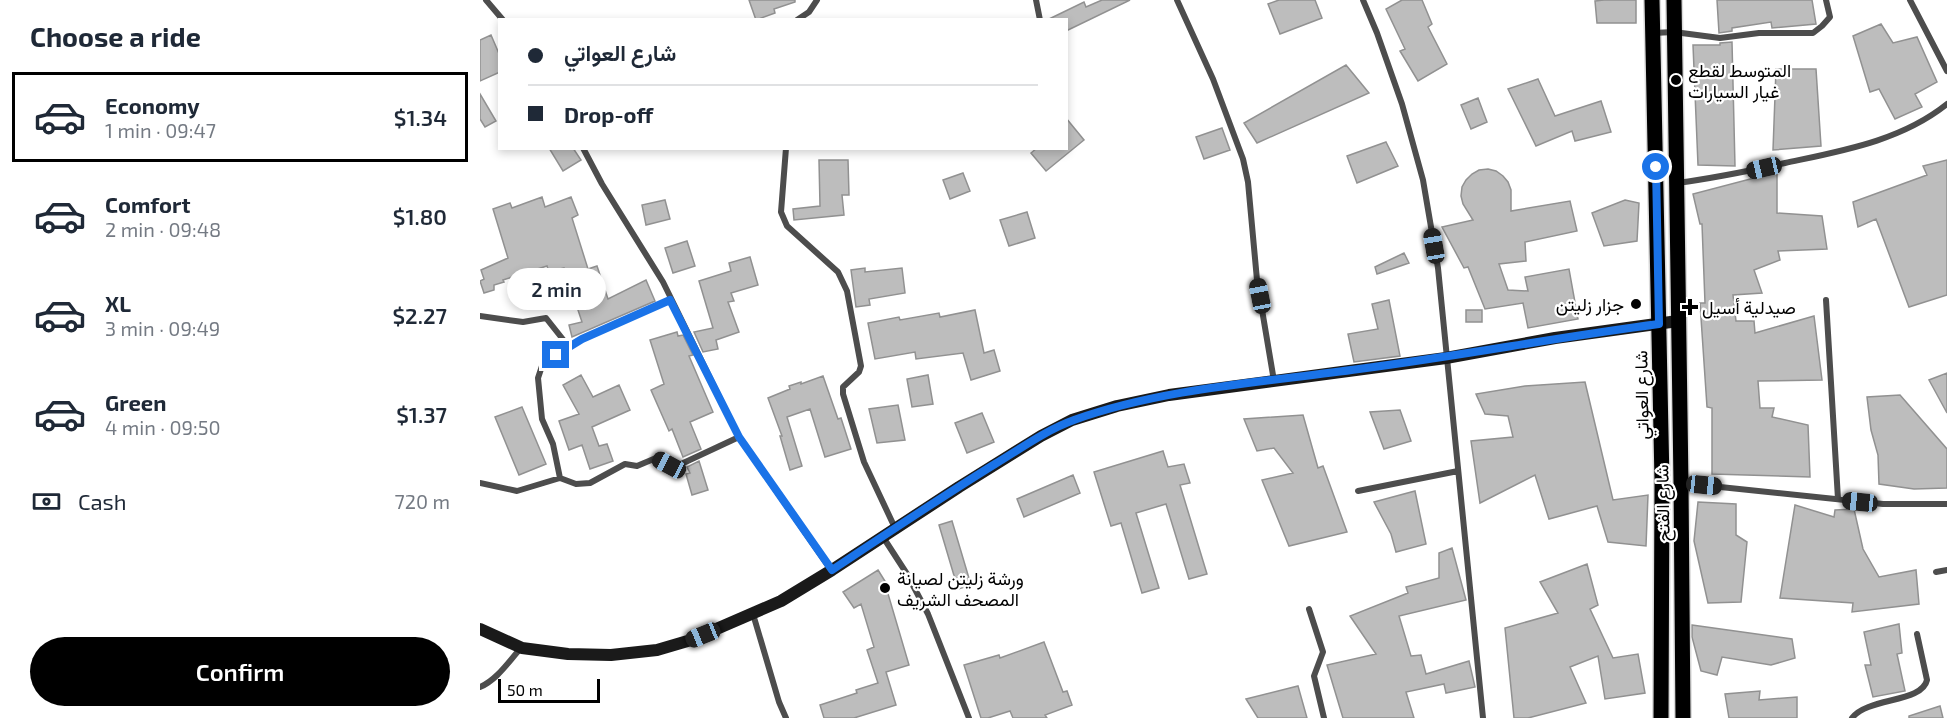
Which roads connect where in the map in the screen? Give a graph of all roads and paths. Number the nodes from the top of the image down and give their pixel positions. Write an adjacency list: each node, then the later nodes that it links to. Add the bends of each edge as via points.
1 (486, 0): 10 (street)
2 (817, 0): 11 (street)
3 (1036, 0): 12 (street)
4 (1177, 0): 27 (street, via 1243,159)
5 (1363, 0): 26 (street, via 1402,104 1423,180 1438,268)
6 (1652, 0): 14 (main road, شارع العواتي)
7 (1674, 0): 13 (main road, شارع الفتح)
8 (1826, 0): 13 (street, via 1830,17 1813,33 1720,38)
9 (1910, 0): 15 (street)
10 (501, 18)
11 (799, 18)
12 (1040, 18)
13 (1674, 32): 14 (street); 19 (main road, شارع الفتح)
14 (1653, 33): 24 (main road, شارع العواتي)
15 (1947, 71)
16 (1947, 104): 19 (street, via 1928,119 1894,135 1844,150 1723,177)
17 (584, 150): 20 (street)
18 (786, 150): 36 (street, via 781,212 787,226 838,272 847,291 861,366 846,382 843,394 864,462)
19 (1676, 183): 23 (main road, شارع الفتح)
20 (670, 300): 25 (street); 28 (street)
21 (1826, 300): 34 (street)
22 (480, 316): 25 (street, via 523,322 546,318)
23 (1678, 321): 24 (street); 32 (main road, شارع الفتح)
24 (1659, 324): 26 (street); 51 (main road, شارع العواتي)
25 (569, 347): 30 (street, via 543,363 538,378 542,419)
26 (1446, 358): 27 (street); 29 (street)
27 (1274, 381): 36 (street, via 1169,395 1072,420)
28 (739, 437): 30 (street, via 679,465 656,458 637,466 625,464 590,483 576,484); 38 (street)
29 (1458, 471): 33 (street); 50 (street)
30 (560, 478): 31 (street, via 517,491)
31 (480, 483)
32 (1681, 483): 34 (street); 52 (main road, شارع الفتح)
33 (1358, 491)
34 (1838, 499): 35 (street)
35 (1947, 504)
36 (895, 528): 37 (street)
37 (883, 537): 38 (street); 48 (street, via 928,615)
38 (832, 570): 42 (street)
39 (1947, 570): 40 (street)
40 (1936, 572)
41 (1309, 609): 49 (street, via 1323,652 1314,676)
42 (753, 614): 45 (street, via 657,650 612,655); 47 (street)
43 (480, 629): 45 (street)
44 (1917, 634): 53 (street, via 1926,685 1918,692 1866,707)
45 (522, 648): 46 (street)
46 (480, 687)
47 (786, 718)
48 (969, 718)
49 (1324, 718)
50 (1484, 718)
51 (1661, 718)
52 (1683, 718)
53 (1852, 718)

